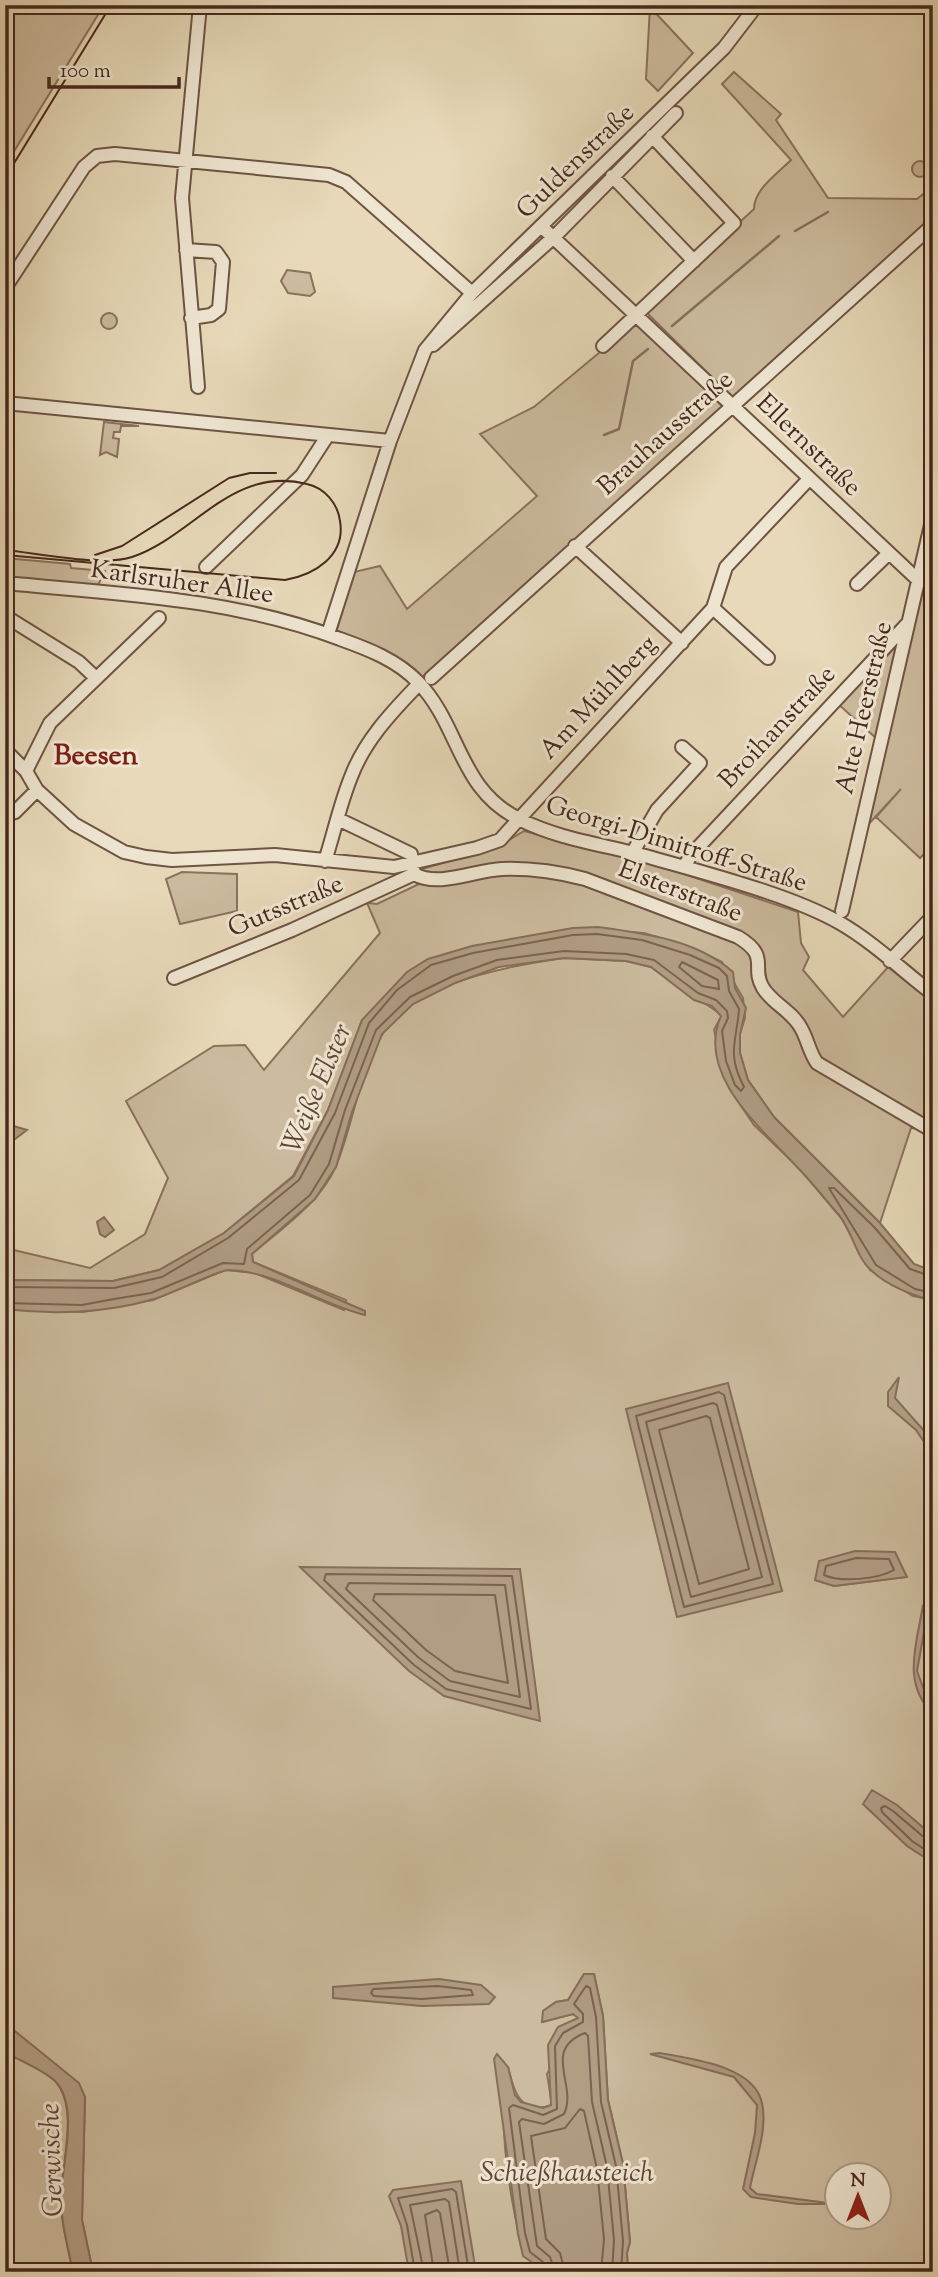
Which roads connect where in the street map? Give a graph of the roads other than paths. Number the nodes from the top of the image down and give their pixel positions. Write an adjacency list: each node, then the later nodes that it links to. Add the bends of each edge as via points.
1 (200, 5): 5 (street)
2 (757, 5): 8 (street, Guldenstraße, via 724,48)
3 (676, 113): 4 (street, Guldenstraße)
4 (652, 136): 6 (street, Guldenstraße); 11 (street, via 734,223)
5 (187, 162): 10 (street, via 183,198); 12 (street, via 97,156 84,167); 13 (street, via 329,175 346,182)
6 (612, 176): 9 (street, Guldenstraße); 11 (street)
7 (933, 225): 20 (street, Brauhausstraße)
8 (542, 227): 9 (street, Ellernstraße); 13 (street, Guldenstraße)
9 (555, 236): 14 (street, Ellernstraße); 17 (street, Guldenstraße, via 443,339)
10 (186, 250): 15 (street); 15 (street, via 216,252 223,262 219,309)
11 (694, 261): 14 (street)
12 (5, 288)
13 (472, 293): 17 (street, Guldenstraße)
14 (638, 315): 16 (street); 20 (street, Ellernstraße)
15 (191, 318): 18 (street)
16 (603, 346)
17 (425, 350): 22 (street, Guldenstraße)
18 (198, 387)
19 (5, 403): 21 (street)
20 (733, 405): 23 (street, Ellernstraße); 25 (street, Brauhausstraße)
21 (328, 435): 22 (street); 27 (street, via 302,475)
22 (390, 441): 35 (street, Guldenstraße)
23 (809, 479): 26 (street, Ellernstraße); 31 (street, Am Mühlberg, via 726,567)
24 (933, 516): 28 (street, Alte Heerstraße)
25 (575, 547): 36 (street); 39 (street, Brauhausstraße)
26 (888, 554): 28 (street, Ellernstraße); 30 (street)
27 (206, 567)
28 (918, 580): 34 (street, Alte Heerstraße)
29 (5, 583): 35 (street, Karlsruher Allee, via 223,606)
30 (857, 584)
31 (713, 608): 36 (street, Am Mühlberg); 37 (street)
32 (5, 615): 38 (street)
33 (159, 618): 38 (street)
34 (908, 622): 50 (street, Broihanstraße); 52 (street, Alte Heerstraße)
35 (328, 634): 47 (street, Karlsruher Allee, via 389,660 421,684 474,781)
36 (682, 643): 47 (street, Am Mühlberg)
37 (768, 658)
38 (96, 678): 43 (street, via 50,723)
39 (431, 678)
40 (415, 688): 46 (street, via 360,757)
41 (682, 747): 48 (street, via 700,763 657,810)
42 (5, 750): 43 (street, Georgi-Dimitroff-Straße)
43 (26, 771): 44 (street, Georgi-Dimitroff-Straße)
44 (37, 790): 45 (street, via 15,812); 49 (street, Georgi-Dimitroff-Straße, via 87,832 124,852 172,860 275,855)
45 (5, 815)
46 (338, 819): 49 (street); 51 (street, via 408,851)
47 (517, 819): 48 (street, Georgi-Dimitroff-Straße); 51 (street, Georgi-Dimitroff-Straße, via 500,840)
48 (633, 852): 50 (street, Georgi-Dimitroff-Straße)
49 (325, 861): 51 (street, Georgi-Dimitroff-Straße)
50 (684, 867): 54 (street, Georgi-Dimitroff-Straße, via 815,911 849,929)
51 (414, 869): 55 (street, Gutsstraße, via 292,930); 57 (street, Elsterstraße, via 432,878 502,869 561,873 738,937 757,954 763,987 801,1028 817,1063)
52 (842, 911)
53 (933, 916): 54 (street)
54 (890, 961): 56 (street, Georgi-Dimitroff-Straße)
55 (174, 978)
56 (933, 994)
57 (933, 1131)

